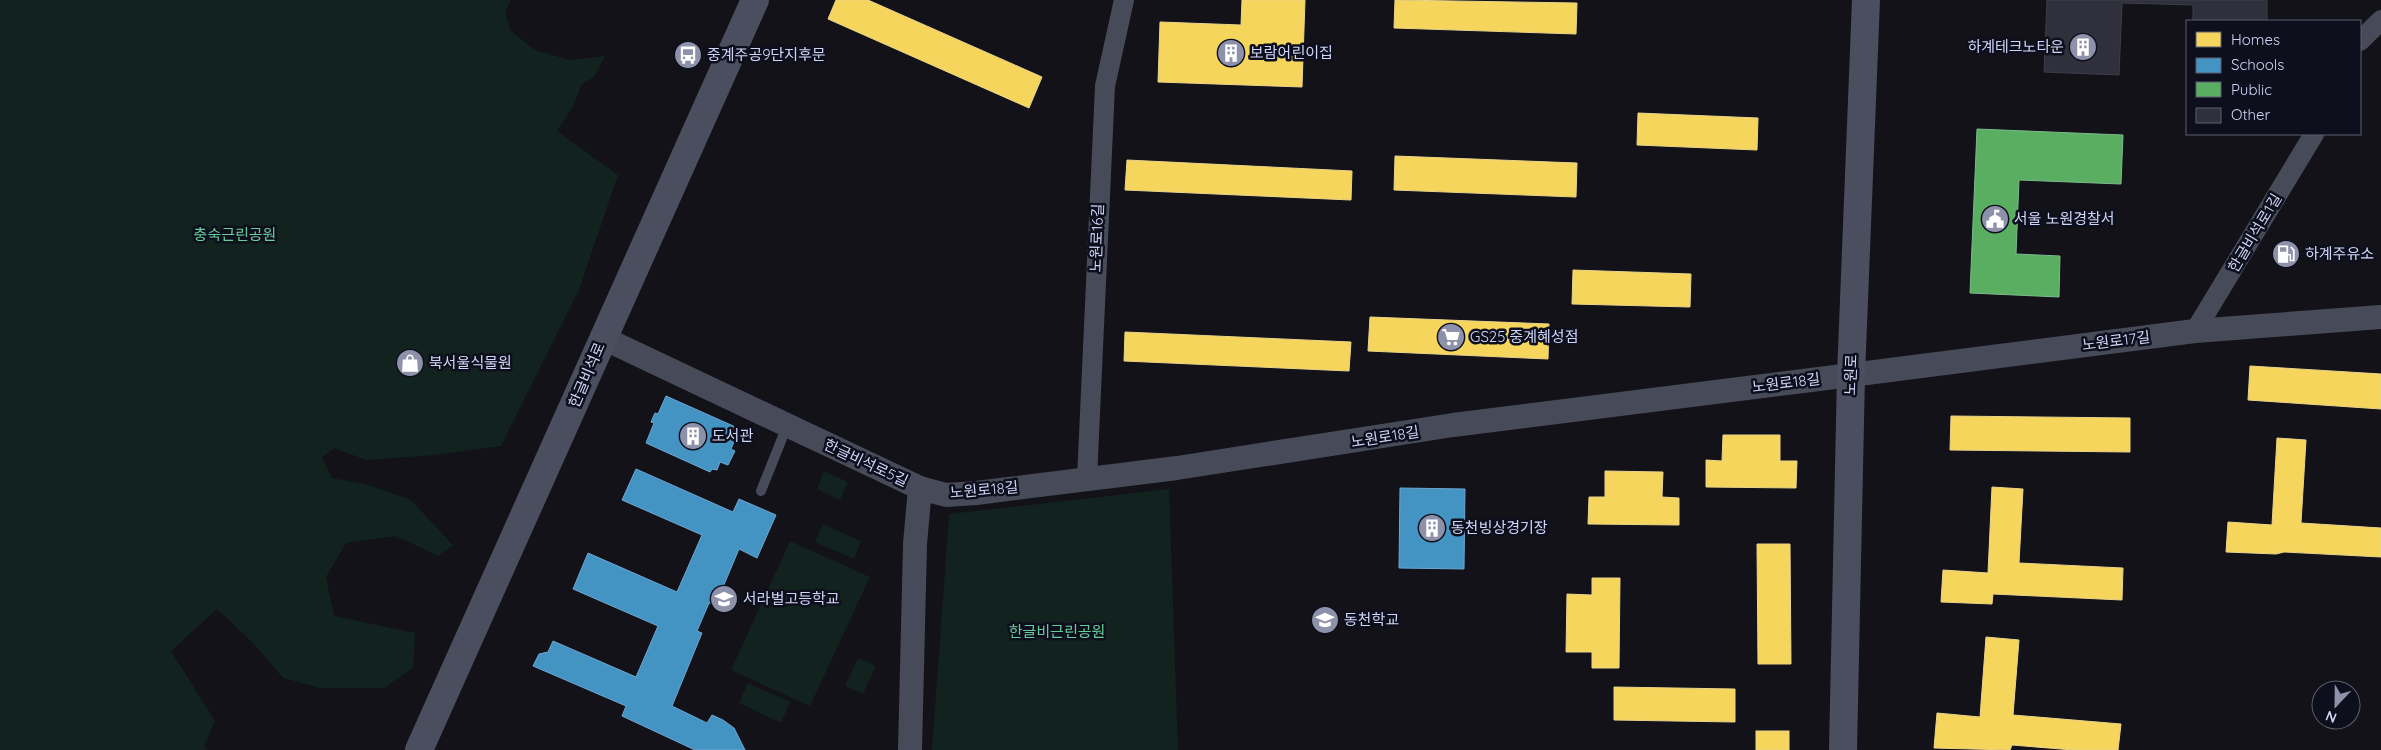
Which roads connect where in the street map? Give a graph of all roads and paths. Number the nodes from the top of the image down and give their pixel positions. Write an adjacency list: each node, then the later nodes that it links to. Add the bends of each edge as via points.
1 (755, 0): 9 (main road, 한글비석로)
2 (1124, 0): 12 (street, 노원로16길, via 1105,86)
3 (1866, 0): 10 (main road, 노원로)
4 (2381, 20): 5 (street)
5 (2361, 41)
6 (2313, 135): 8 (street, 한글비석로1길)
7 (2381, 317): 8 (street, 노원로17길)
8 (2195, 332): 10 (street, 노원로17길)
9 (603, 338): 11 (street, 한글비석로5길); 15 (main road, 한글비석로)
10 (1851, 374): 12 (street, 노원로18길, via 1453,426); 17 (main road, 노원로)
11 (788, 426): 13 (street, 한글비석로5길); 14 (lane)
12 (1087, 479): 13 (street, 노원로18길, via 976,493 946,494)
13 (920, 488): 16 (street, 한글비석로5길, via 915,544)
14 (761, 491)
15 (419, 750)
16 (910, 750)
17 (1843, 750)

